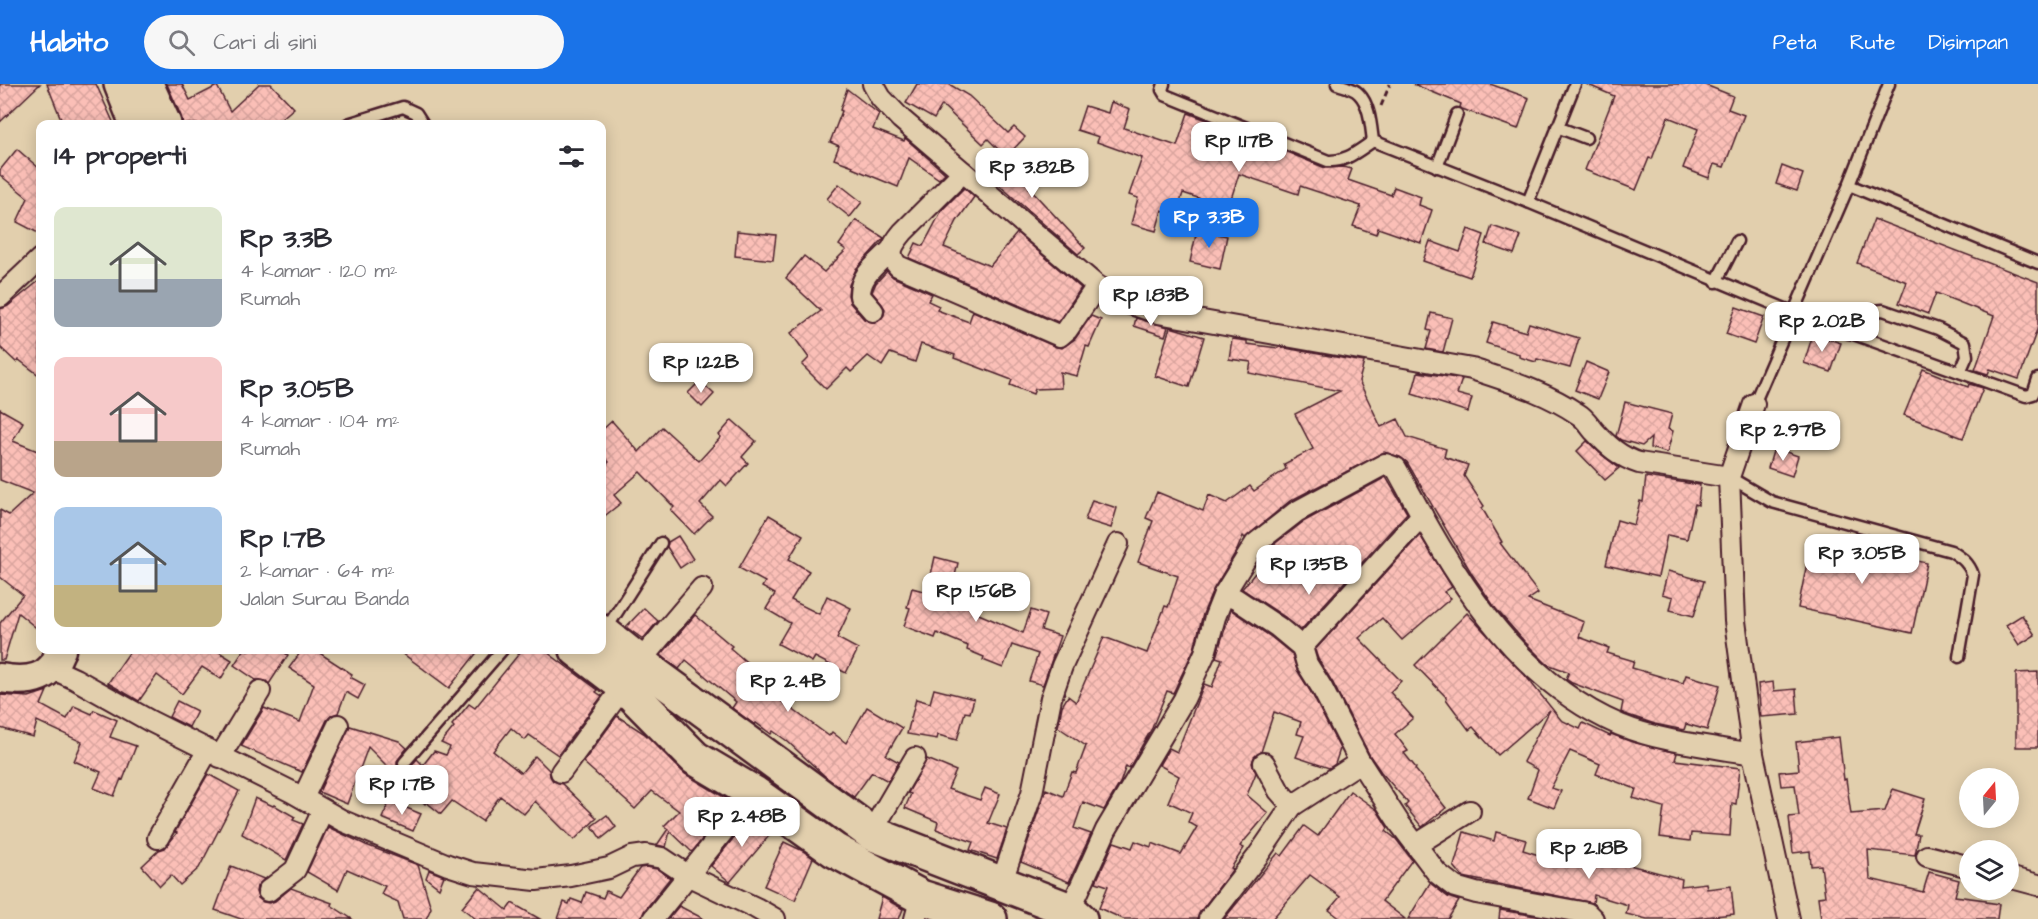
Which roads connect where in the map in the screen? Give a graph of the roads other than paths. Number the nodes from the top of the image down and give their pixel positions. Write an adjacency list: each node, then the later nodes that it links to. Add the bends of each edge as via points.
1 (121, 84): 9 (highway)
2 (146, 84): 10 (highway)
3 (873, 84): 17 (street, via 881,99)
4 (1164, 84): 15 (lane, via 1165,95 1328,161 1347,159)
5 (1337, 84): 15 (lane, via 1358,92 1362,98)
6 (1575, 84): 13 (lane)
7 (1889, 84): 18 (lane)
8 (1457, 114): 16 (lane)
9 (135, 120)
10 (162, 120)
11 (361, 120): 12 (lane, via 403,107)
12 (420, 120)
13 (1557, 127): 14 (lane); 19 (lane)
14 (1586, 138)
15 (1373, 141): 16 (lane)
16 (1437, 167): 19 (lane)
17 (963, 172): 21 (street, via 903,232); 25 (street)
18 (1850, 186): 23 (lane); 28 (lane)
19 (1528, 202): 24 (lane)
20 (1737, 241): 24 (lane)
21 (890, 251): 25 (street, via 897,266 1059,336); 27 (street, via 861,284 860,297)
22 (36, 263): 26 (street)
23 (2038, 263)
24 (1716, 282): 28 (lane)
25 (1097, 286): 33 (street, via 1125,302 1158,313 1472,369 1521,385 1580,415 1626,459)
26 (0, 297)
27 (873, 311)
28 (1795, 314): 29 (lane); 32 (lane)
29 (1849, 333): 30 (lane); 30 (lane, via 1865,312 1883,310 1938,329 1965,344 1966,356)
30 (1960, 372): 31 (lane, via 2028,397)
31 (2038, 379)
32 (1754, 404): 33 (street)
33 (1729, 477): 43 (lane, via 1772,502 1951,551 1963,559 1973,575); 50 (street, via 1735,621)
34 (1422, 515): 38 (street, via 1396,468 1385,464 1296,512 1255,544); 40 (street); 50 (street, via 1468,593 1491,623 1549,682 1578,704 1621,725 1668,739)
35 (661, 543): 39 (lane)
36 (1118, 544): 68 (street, via 1062,666 1051,698 1032,793)
37 (702, 588): 45 (street)
38 (1224, 594): 40 (street); 72 (street, via 1205,653 1184,699 1106,830)
39 (606, 621)
40 (1302, 646): 52 (street, via 1307,664)
41 (606, 649): 45 (highway)
42 (499, 654): 53 (lane)
43 (1959, 657)
44 (56, 659): 46 (street, via 33,678); 49 (street, via 123,705)
45 (632, 674): 55 (street); 56 (highway, via 695,758); 61 (highway, via 656,675)
46 (0, 678)
47 (260, 692): 49 (street)
48 (338, 725): 57 (street)
49 (214, 754): 57 (street); 62 (street)
50 (1753, 754): 78 (street)
51 (915, 758): 61 (street)
52 (1360, 762): 58 (street); 63 (street)
53 (404, 763)
54 (1264, 763): 58 (street)
55 (561, 772)
56 (754, 793): 66 (street); 71 (highway)
57 (303, 798): 59 (street)
58 (1292, 806): 76 (street)
59 (323, 810): 66 (street, via 408,850 473,873 536,880 609,868 646,855 662,858); 70 (street, via 295,870)
60 (1470, 811): 63 (street)
61 (871, 833): 68 (highway)
62 (158, 838)
63 (1416, 845): 77 (street, via 1437,873 1455,887 1587,913)
64 (1927, 856): 65 (street)
65 (1959, 864)
66 (689, 876): 73 (street); 74 (street)
67 (2019, 880): 69 (street)
68 (1001, 884): 72 (highway)
69 (2038, 885)
70 (268, 891)
71 (918, 908): 75 (highway)
72 (1075, 914)
73 (653, 919)
74 (775, 919)
75 (990, 919)
76 (1209, 919)
77 (1593, 919)
78 (1789, 919)

